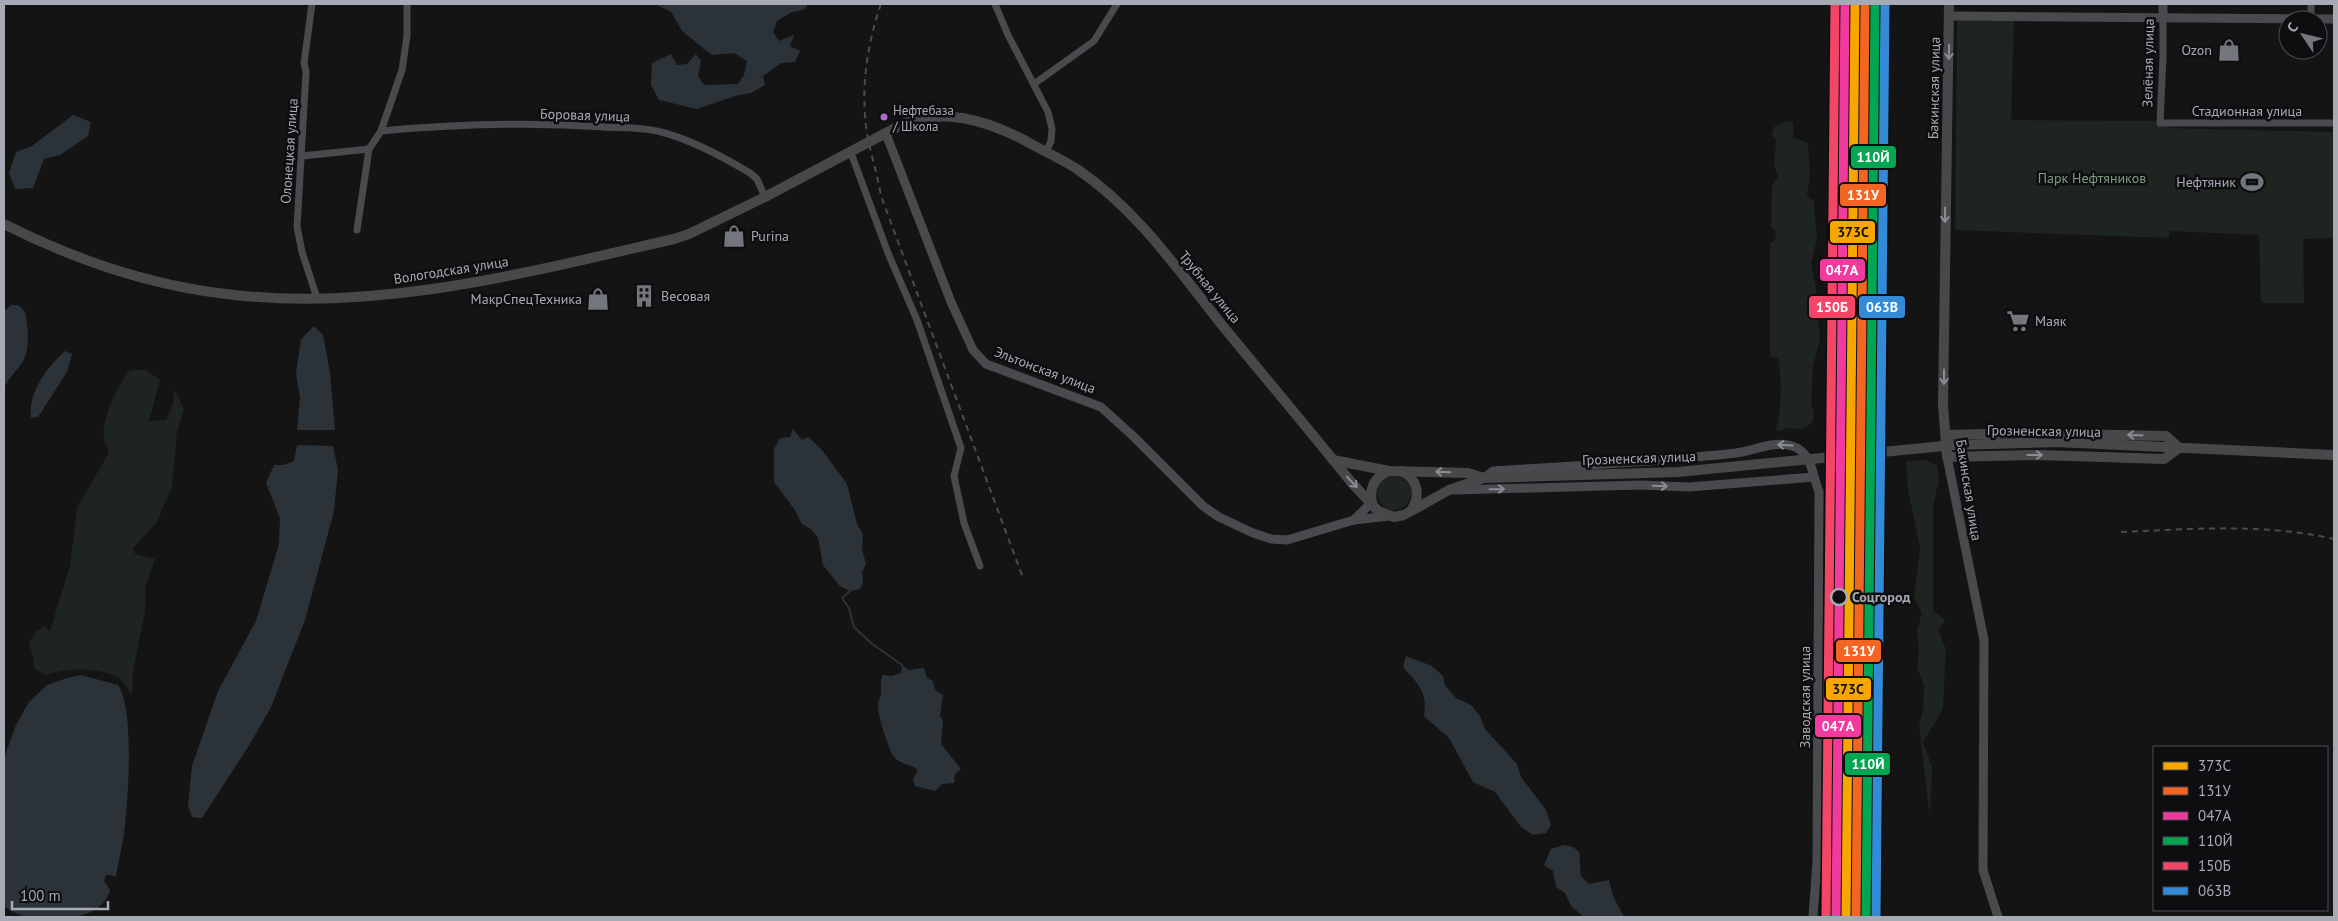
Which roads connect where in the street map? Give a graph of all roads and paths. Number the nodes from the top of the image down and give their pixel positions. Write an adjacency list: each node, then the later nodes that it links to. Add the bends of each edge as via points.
1 (312, 4): 18 (street, Олонецкая улица, via 304,63)
2 (406, 4): 13 (street, via 407,36 402,70)
3 (995, 4): 10 (street)
4 (1117, 4): 10 (street, via 1094,41)
5 (1949, 4): 7 (main road, Бакинская улица)
6 (2163, 4): 8 (street, Зелёная улица)
7 (1949, 16): 8 (street); 23 (main road, Бакинская улица, one-way to 23, via 1944,229)
8 (2162, 17): 9 (street); 11 (street, Зелёная улица)
9 (2278, 19)
10 (1034, 84): 16 (street, via 1050,118 1051,141)
11 (2160, 123): 12 (street, Стадионная улица)
12 (2334, 123)
13 (380, 130): 15 (street); 19 (street, Боровая улица, via 452,125 580,125 661,132 750,173 757,179)
14 (886, 134): 16 (main road, Трубная улица, via 920,118 950,116 994,125); 17 (main road, Вологодская улица); 37 (street, Эльтонская улица, via 951,302 973,350 986,364 1101,407 1203,506 1253,533 1287,540)
15 (369, 149): 18 (street); 21 (street)
16 (1046, 152): 28 (main road, Трубная улица, via 1078,170 1150,235)
17 (851, 153): 19 (main road, Вологодская улица); 38 (street, via 917,320 961,448 954,476 964,523)
18 (302, 156): 22 (street, Олонецкая улица, via 297,227)
19 (765, 197): 22 (main road, Вологодская улица, via 689,234 636,248 510,275 410,291)
20 (4, 224): 22 (main road, Вологодская улица, via 40,243 138,277 226,294)
21 (357, 230)
22 (317, 298)
23 (1946, 434): 24 (main road, one-way to 23, via 2166,436); 25 (main road); 27 (main road, Бакинская улица)
24 (2179, 448): 25 (main road, one-way to 24, via 2164,459); 26 (main road, Грозненская улица); 32 (main road, Грозненская улица, via 2057,442 1954,445 1678,472)
25 (1987, 455): 27 (main road)
26 (2334, 455)
27 (1947, 457): 40 (street, Бакинская улица, via 1984,640 1983,870)
28 (1333, 460): 29 (main road); 34 (main road, Трубная улица, one-way to 34)
29 (1388, 471): 30 (main road); 34 (main road, via 1374,481)
30 (1401, 471): 32 (main road, one-way to 30, via 1468,473); 35 (main road, via 1416,485 1417,499)
31 (1814, 477): 32 (street, Заводская улица, one-way to 32, via 1808,456 1787,444 1729,454 1493,471); 33 (street, one-way to 31, via 1641,485 1689,487); 39 (street, Заводская улица, via 1820,492 1818,861)
32 (1484, 478): 33 (main road)
33 (1448, 490): 35 (main road)
34 (1372, 502): 36 (main road, via 1378,511); 37 (street)
35 (1412, 509): 36 (main road, via 1399,517)
36 (1389, 516): 37 (street, Эльтонская улица)
37 (1354, 520)
38 (980, 566)
39 (1813, 917)
40 (1998, 917)

